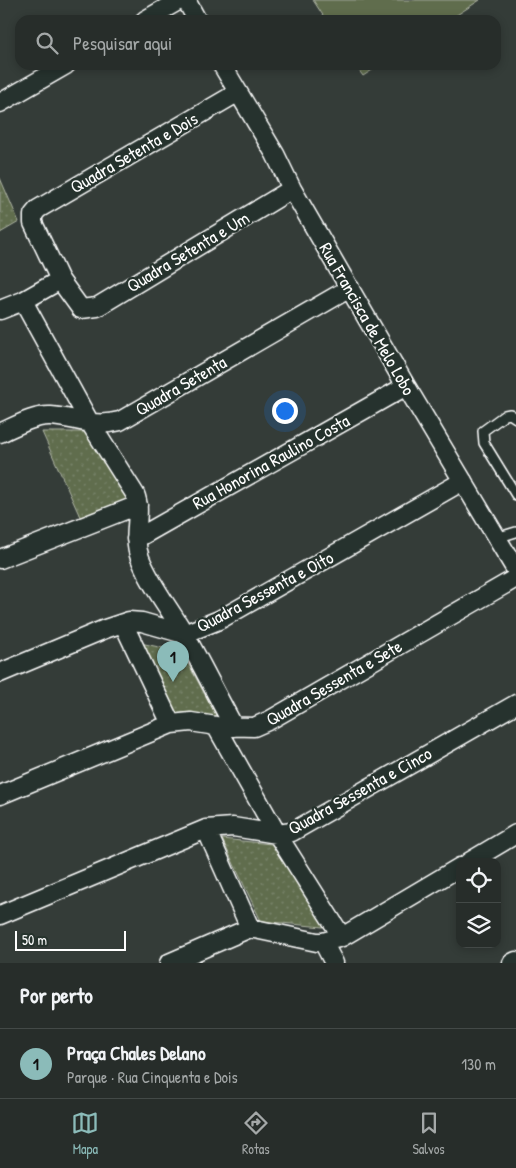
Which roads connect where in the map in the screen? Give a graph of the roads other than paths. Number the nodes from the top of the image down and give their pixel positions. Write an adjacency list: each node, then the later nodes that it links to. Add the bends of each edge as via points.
1 (180, 0): 3 (street)
2 (186, 0): 4 (street)
3 (154, 15)
4 (194, 15)
5 (57, 70): 8 (street)
6 (225, 70): 7 (street, Rua Francisca de Melo Lobo)
7 (237, 93): 9 (street, Rua Francisca de Melo Lobo, via 275,154); 10 (street, Quadra Setenta e Dois, via 38,209 32,223)
8 (0, 102)
9 (292, 189): 10 (street, Quadra Setenta e Um, via 97,307 81,309); 11 (street, Rua Francisca de Melo Lobo)
10 (60, 280): 12 (street)
11 (350, 288): 14 (street, Rua Francisca de Melo Lobo); 16 (street, Quadra Setenta, via 120,422 106,425)
12 (23, 301): 13 (street); 16 (street)
13 (0, 310)
14 (406, 386): 18 (street, Rua Francisca de Melo Lobo); 23 (street, Rua Honorina Raulino Costa)
15 (516, 418): 19 (lane, via 505,415 483,431 484,443)
16 (90, 423): 17 (street, Quadra Setenta, via 50,416 34,418); 20 (street, via 135,494)
17 (0, 433)
18 (462, 481): 22 (street, Rua Francisca de Melo Lobo); 28 (street, Quadra Sessenta e Oito, via 218,620)
19 (516, 495)
20 (138, 505): 23 (street); 24 (street)
21 (516, 532): 22 (lane)
22 (496, 538): 25 (street, Rua Francisca de Melo Lobo)
23 (136, 539): 28 (street, via 136,549 148,574)
24 (0, 558)
25 (516, 570)
26 (516, 578): 33 (street, Quadra Sessenta e Sete, via 270,720 254,727)
27 (123, 623): 28 (street, Quadra Sessenta e Oito, via 142,622); 29 (street, Quadra Sessenta e Oito); 31 (street)
28 (184, 634): 33 (street)
29 (0, 673)
30 (516, 704): 36 (street, Quadra Sessenta e Cinco, via 292,832)
31 (171, 724): 32 (street, Quadra Sessenta e Sete, via 191,722); 34 (street, Quadra Sessenta e Sete)
32 (216, 726): 33 (street, Quadra Sessenta e Sete); 36 (street)
33 (234, 727)
34 (0, 795)
35 (206, 829): 36 (street, Quadra Sessenta e Cinco, via 232,827); 40 (street, Quadra Sessenta e Cinco); 41 (street)
36 (277, 834): 42 (street)
37 (516, 834): 38 (street)
38 (476, 858)
39 (456, 869): 42 (street)
40 (0, 915)
41 (250, 928): 43 (street); 45 (street)
42 (342, 936): 43 (street)
43 (323, 942): 46 (street)
44 (516, 961): 47 (street)
45 (169, 963)
46 (334, 963)
47 (512, 963)

